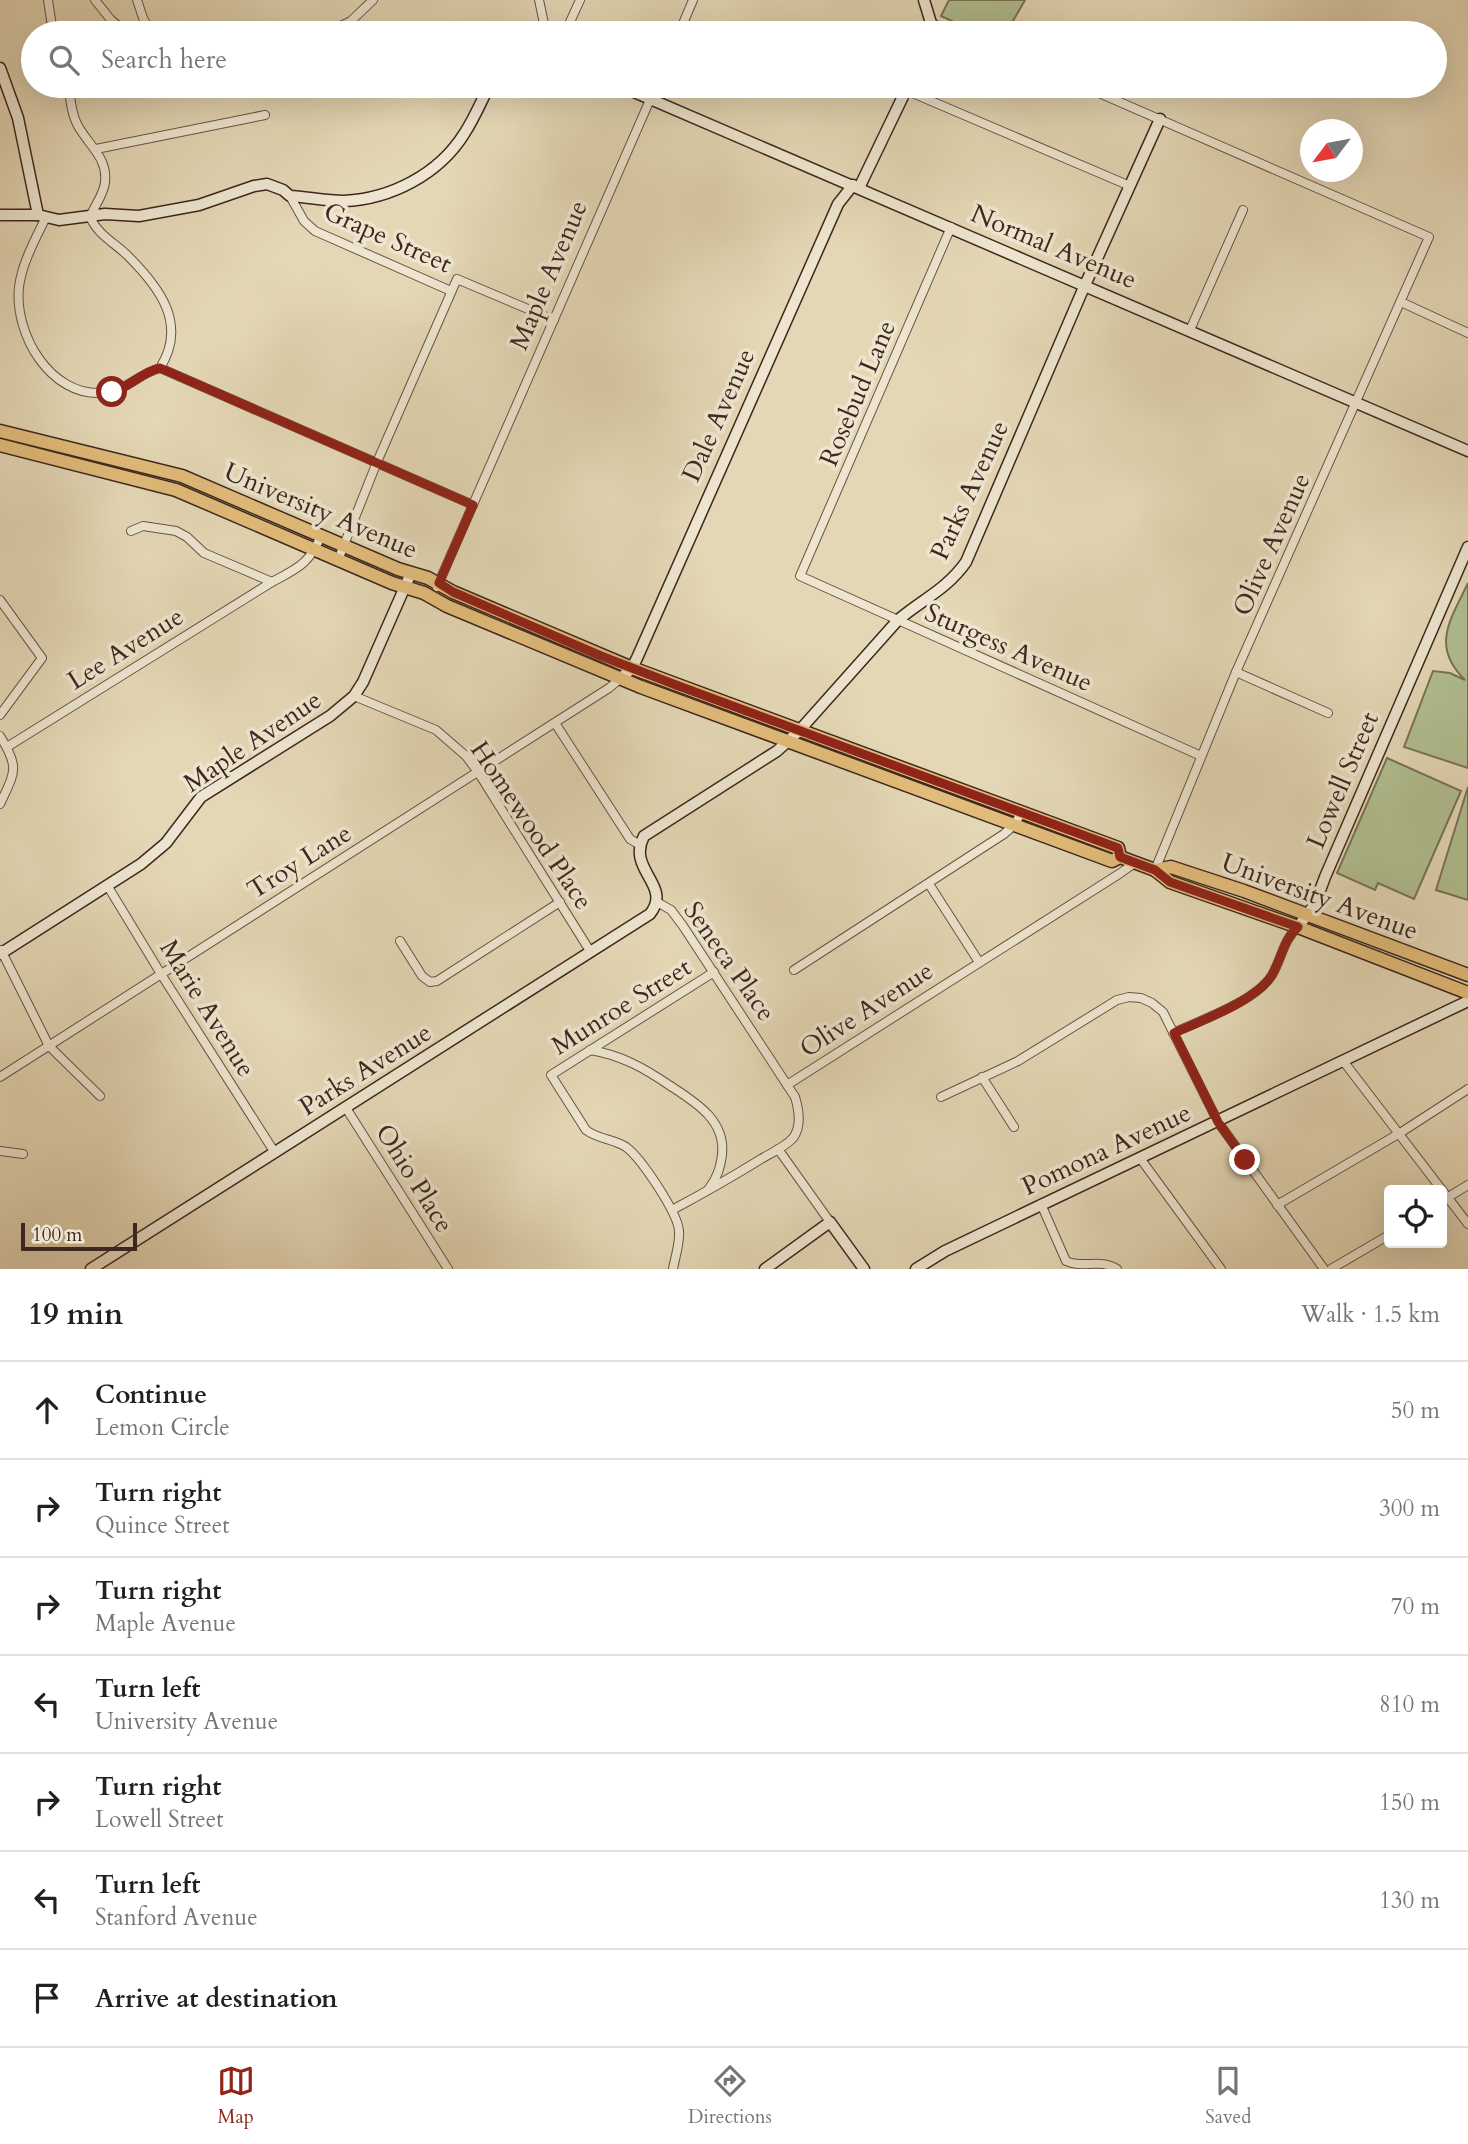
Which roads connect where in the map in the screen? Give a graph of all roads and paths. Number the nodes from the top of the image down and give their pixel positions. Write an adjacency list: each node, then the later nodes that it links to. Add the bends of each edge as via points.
1 (48, 0): 9 (street)
2 (95, 0): 10 (street)
3 (137, 0): 11 (street)
4 (373, 0): 12 (street)
5 (539, 0): 13 (street)
6 (580, 0): 14 (street)
7 (694, 0): 15 (street)
8 (924, 0): 16 (street)
9 (51, 21)
10 (112, 21)
11 (145, 21)
12 (351, 21)
13 (543, 21)
14 (570, 21)
15 (684, 21)
16 (928, 21)
17 (0, 68): 32 (street, via 18,118)
18 (71, 98): 26 (street, via 76,122)
19 (483, 98): 29 (street, via 448,155 412,183 343,201)
20 (898, 98): 28 (street, Dale Avenue)
21 (928, 98): 27 (street)
22 (1111, 98): 25 (street)
23 (650, 99): 28 (street, Normal Avenue); 38 (street, Maple Avenue)
24 (265, 114): 26 (street)
25 (1160, 119): 27 (street, Parks Avenue); 37 (street, Olive Avenue, via 1429,237)
26 (96, 149): 33 (street, via 106,177)
27 (1130, 186): 35 (street, Parks Avenue)
28 (856, 187): 34 (street, Normal Avenue); 62 (street, Dale Avenue, via 838,204 809,265)
29 (290, 196): 33 (street, via 267,184 173,211); 36 (street, Grape Street, via 303,221 315,231)
30 (1243, 210): 39 (street)
31 (0, 215): 32 (street)
32 (42, 216): 33 (street, via 60,220); 41 (street, via 19,288 20,318 36,355 58,378 93,393 120,390 149,370)
33 (90, 217): 41 (street, via 96,229 143,272 168,309 172,338)
34 (951, 227): 35 (street, Normal Avenue); 55 (street, Rosebud Lane)
35 (1085, 285): 39 (street, Normal Avenue); 61 (street, Parks Avenue, via 966,562 945,587)
36 (451, 291): 38 (street, Grape Street, via 457,279); 46 (street)
37 (1401, 302): 40 (street); 42 (street, Olive Avenue)
38 (554, 320): 47 (street, Maple Avenue)
39 (1190, 330): 42 (street, Normal Avenue)
40 (1468, 333)
41 (160, 368): 46 (street)
42 (1356, 402): 45 (street, Normal Avenue); 63 (street, Olive Avenue)
43 (0, 430): 49 (main road, University Avenue, via 182,476)
44 (0, 445): 52 (main road, University Avenue, via 176,490)
45 (1468, 451)
46 (377, 463): 47 (street); 50 (street)
47 (473, 505): 57 (street, Maple Avenue)
48 (131, 531): 56 (street, via 143,526 176,531 204,553)
49 (320, 536): 50 (main road, University Avenue); 52 (street)
50 (344, 546): 53 (street); 54 (main road, University Avenue)
51 (1468, 547): 86 (street, Lowell Street)
52 (315, 549): 53 (main road, University Avenue); 56 (street, Lee Avenue, via 304,564)
53 (338, 559): 58 (main road, University Avenue)
54 (411, 573): 57 (main road, University Avenue); 58 (street, Maple Avenue)
55 (800, 576): 61 (street, Sturgess Avenue)
56 (272, 582): 72 (street, Lee Avenue)
57 (439, 583): 59 (street, Maple Avenue); 62 (main road, University Avenue)
58 (405, 587): 59 (main road, University Avenue); 65 (street, Maple Avenue)
59 (432, 598): 64 (main road, University Avenue)
60 (0, 600): 67 (street, via 42,658)
61 (898, 620): 69 (street, Parks Avenue); 73 (street, Sturgess Avenue)
62 (632, 668): 64 (street); 69 (main road, University Avenue)
63 (1237, 672): 66 (street); 73 (street, Olive Avenue)
64 (620, 679): 68 (street, Troy Lane); 71 (main road, University Avenue)
65 (354, 696): 74 (street, Homewood Place, via 436,730); 83 (street, Maple Avenue, via 201,797 166,843)
66 (1328, 713)
67 (0, 715)
68 (555, 723): 74 (street, Troy Lane); 78 (street, Seneca Place, via 630,839)
69 (799, 731): 71 (street, Parks Avenue); 76 (main road, University Avenue)
70 (0, 736): 72 (street)
71 (786, 742): 77 (main road, University Avenue); 78 (street, Parks Avenue, via 644,836)
72 (7, 747): 75 (street, via 15,767)
73 (1201, 756): 81 (street, Olive Avenue)
74 (478, 772): 84 (street, Homewood Place); 94 (street, Troy Lane)
75 (0, 804)
76 (1022, 812): 77 (street); 79 (main road, University Avenue, via 1118,848)
77 (1014, 825): 79 (main road, University Avenue, via 1112,861); 82 (street)
78 (640, 845): 85 (street, Seneca Place, via 639,858 657,891)
79 (1120, 857): 80 (main road, University Avenue)
80 (1136, 862): 81 (main road, University Avenue); 91 (street, Olive Avenue)
81 (1155, 870): 86 (main road, University Avenue, via 1171,867); 87 (main road, University Avenue, via 1170,882)
82 (929, 884): 91 (street); 92 (street)
83 (107, 885): 89 (street, Maple Avenue); 94 (street, Marie Avenue)
84 (560, 902): 88 (street, via 437,981 422,976); 90 (street, Homewood Place)
85 (657, 902): 90 (street, Parks Avenue, via 650,914); 93 (street, Seneca Place, via 671,910)
86 (1309, 915): 87 (street, Lowell Street); 95 (main road, University Avenue)
87 (1298, 927): 96 (main road, University Avenue); 98 (street, Lowell Street, via 1289,935 1262,988)
88 (400, 941)
89 (1, 951): 99 (street)
90 (590, 951): 108 (street, Parks Avenue)
91 (979, 962): 104 (street, Olive Avenue)
92 (794, 970)
93 (714, 972): 100 (street, Munroe Street); 104 (street, Seneca Place)
94 (161, 974): 99 (street, Troy Lane); 114 (street, Marie Avenue)
95 (1468, 975)
96 (1468, 993)
97 (1468, 1001): 101 (street, Pomona Avenue)
98 (1174, 1033): 103 (street, via 1156,1005 1141,998 1123,998 1018,1061); 109 (street)
99 (49, 1046): 102 (street, Troy Lane); 106 (street)
100 (590, 1050): 119 (street, via 634,1062 696,1102 713,1120 722,1152 720,1171); 124 (street, Munroe Street, via 551,1075 586,1130 626,1147)
101 (1344, 1062): 109 (street, Pomona Avenue); 111 (street)
102 (0, 1077)
103 (982, 1077): 107 (street); 110 (street)
104 (787, 1085): 112 (street, Olive Avenue, via 800,1110 799,1124 793,1138)
105 (1468, 1089): 111 (street)
106 (100, 1096)
107 (942, 1097)
108 (346, 1108): 114 (street, Parks Avenue); 129 (street, Ohio Place)
109 (1218, 1122): 116 (street, Pomona Avenue); 123 (street)
110 (1014, 1127)
111 (1400, 1133): 117 (street); 123 (street)
112 (778, 1149): 119 (street, Olive Avenue); 125 (street)
113 (0, 1150): 115 (street)
114 (275, 1153): 128 (street, Parks Avenue)
115 (23, 1154)
116 (1140, 1158): 122 (street, Pomona Avenue); 135 (street)
117 (1435, 1185)
118 (1468, 1185): 120 (street)
119 (706, 1192): 124 (street, Olive Avenue)
120 (1447, 1198)
121 (1447, 1201): 126 (street)
122 (1041, 1204): 133 (street, Pomona Avenue); 134 (street, via 1070,1265 1082,1269 1102,1264)
123 (1277, 1205): 136 (street)
124 (672, 1210): 130 (street, via 680,1233)
125 (830, 1222): 131 (street); 132 (street)
126 (1468, 1224)
127 (1384, 1238): 137 (street)
128 (91, 1269)
129 (448, 1269)
130 (673, 1269)
131 (765, 1269)
132 (864, 1269)
133 (916, 1269)
134 (1117, 1269)
135 (1221, 1269)
136 (1324, 1269)
137 (1331, 1269)

